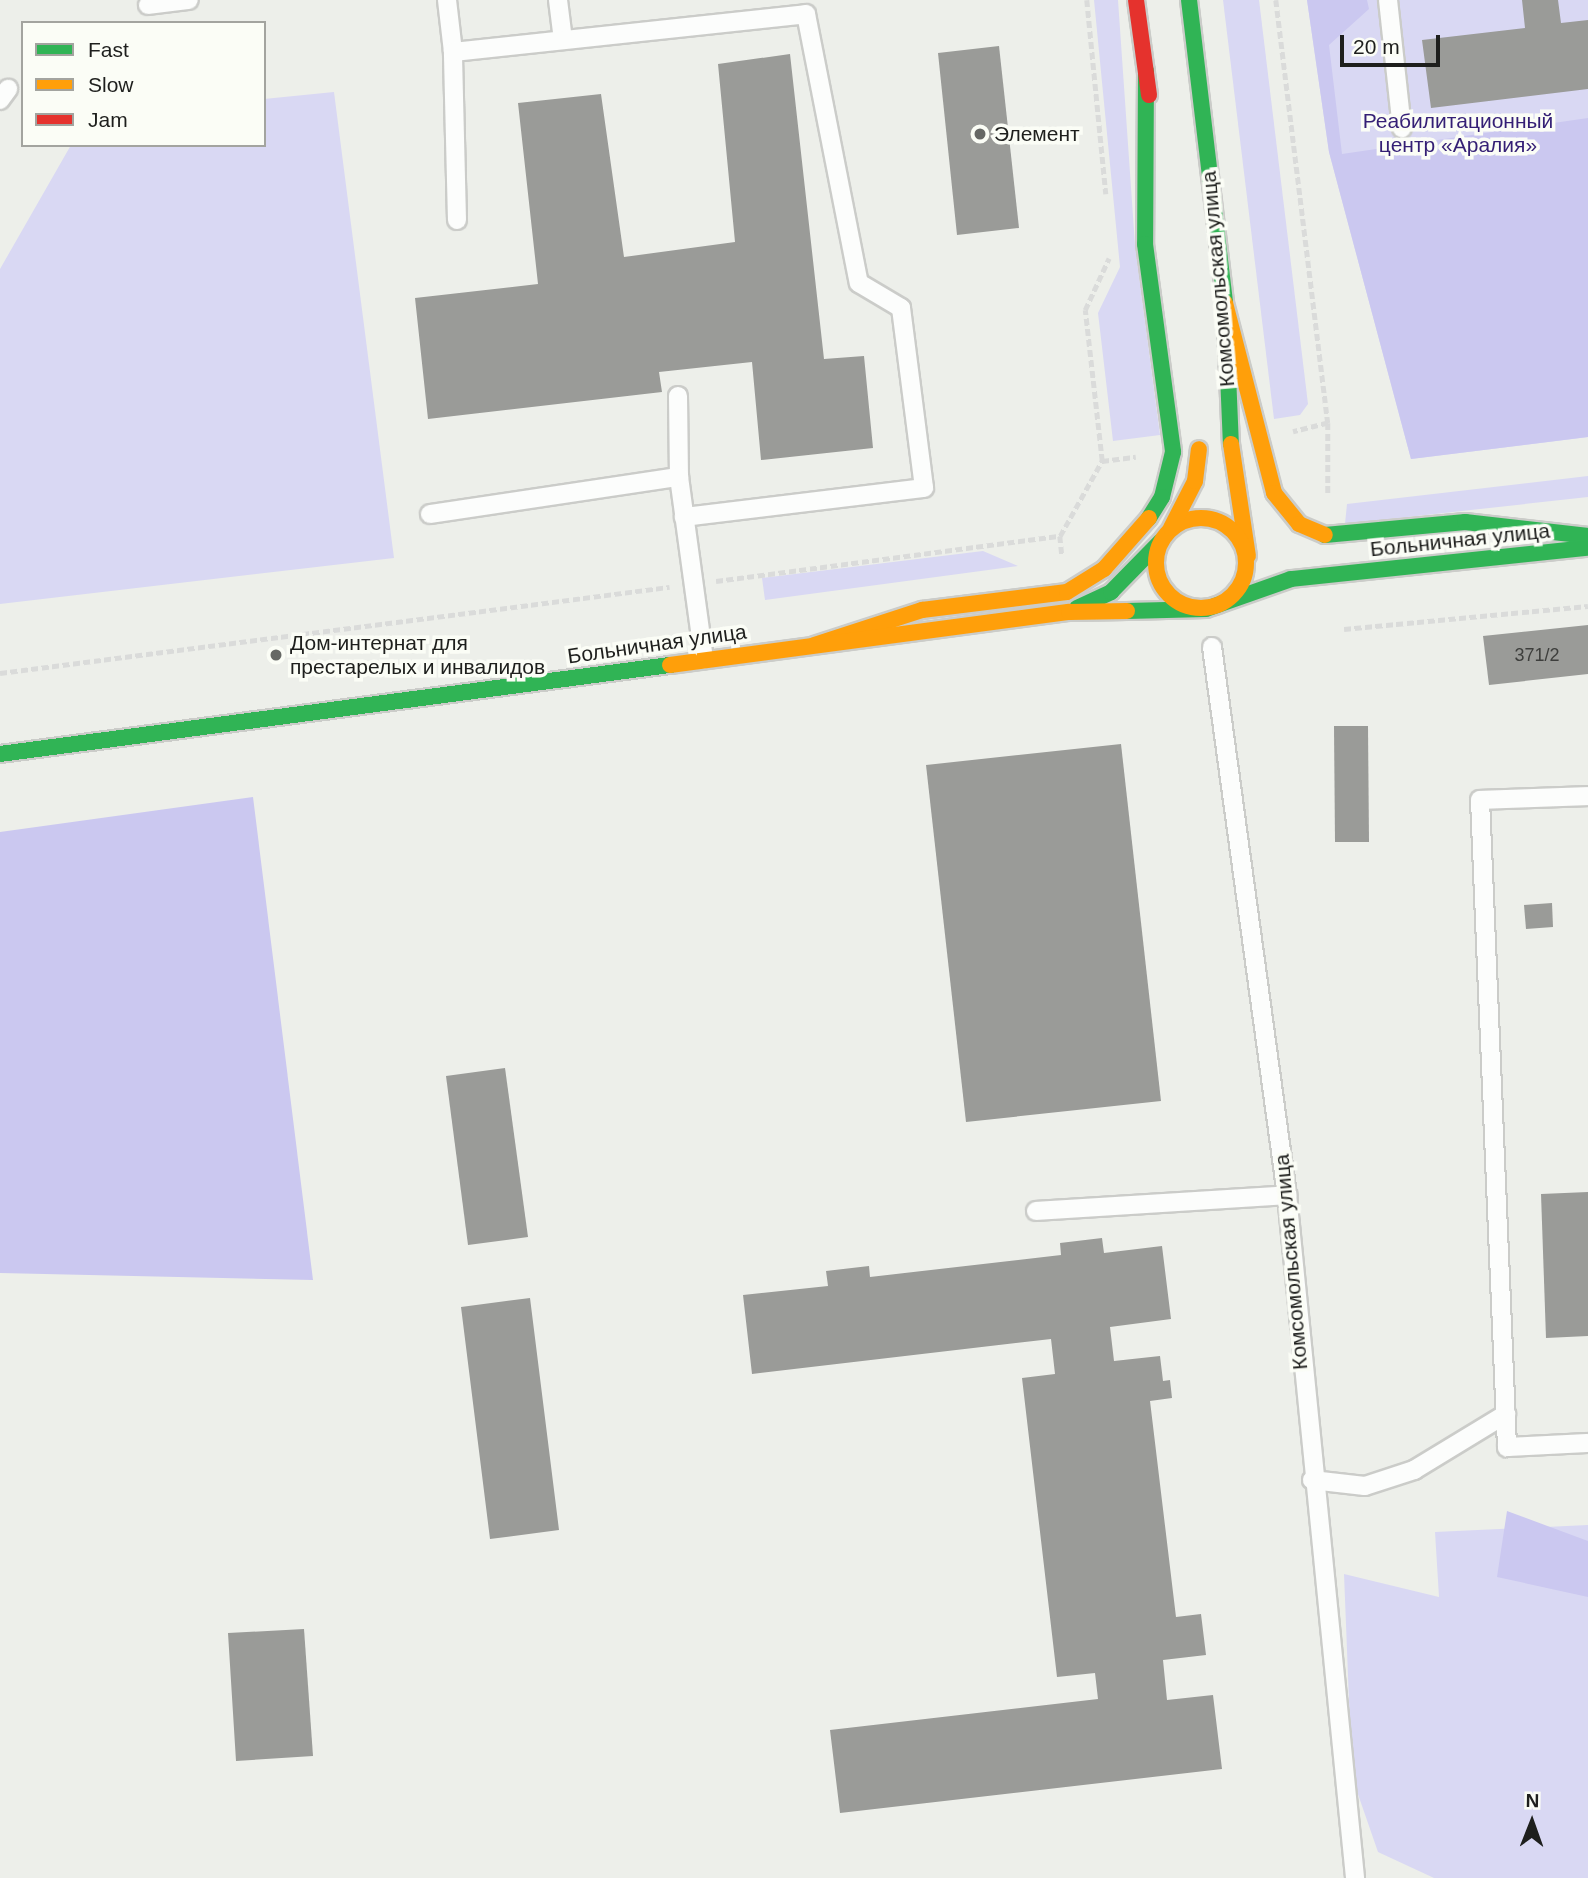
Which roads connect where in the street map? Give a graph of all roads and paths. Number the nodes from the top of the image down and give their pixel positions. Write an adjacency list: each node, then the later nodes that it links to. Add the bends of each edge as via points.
1 (189, 0): 9 (lane)
2 (447, 0): 11 (lane)
3 (558, 0): 10 (lane)
4 (1087, 0): 14 (path)
5 (1136, 0): 12 (main road)
6 (1189, 0): 18 (main road, Комсомольская улица)
7 (1276, 0): 20 (path)
8 (1388, 0): 13 (lane)
9 (148, 5)
10 (563, 40): 11 (lane); 28 (lane, via 806,14 859,283 901,308 924,488)
11 (453, 52): 16 (lane)
12 (1146, 71): 15 (main road); 39 (main road, via 1144,244 1173,452 1162,497 1104,569 1067,592 922,610)
13 (1402, 128)
14 (1107, 198)
15 (1165, 206)
16 (457, 220)
17 (1112, 251): 24 (path, via 1085,310)
18 (1224, 303): 21 (main road); 32 (main road, Комсомольская улица, via 1231,444)
19 (678, 396): 25 (lane)
20 (1328, 423): 21 (path); 26 (path)
21 (1265, 439): 30 (main road, via 1274,493 1316,534 1333,538 1465,522)
22 (1198, 443): 29 (main road, via 1195,481)
23 (1144, 456): 24 (path)
24 (1102, 461): 34 (path, via 1060,536)
25 (679, 477): 27 (lane); 28 (lane)
26 (1328, 496)
27 (430, 514)
28 (684, 517): 34 (lane)
29 (1166, 534): 32 (main road, Больничная улица, via 1192,517 1218,521); 36 (main road, via 1155,559 1164,592); 37 (main road, Больничная улица, via 1111,592)
30 (1588, 536)
31 (1588, 548): 33 (main road, Больничная улица)
32 (1261, 562): 33 (main road, Больничная улица); 36 (main road, Больничная улица, via 1237,591)
33 (1337, 574): 36 (main road, Больничная улица, via 1291,579)
34 (694, 584): 41 (lane); 42 (path)
35 (1588, 606): 38 (path)
36 (1206, 609): 37 (main road, Больничная улица)
37 (1069, 612): 39 (main road, Больничная улица)
38 (1344, 629)
39 (814, 645): 41 (main road, Больничная улица)
40 (1212, 647): 45 (lane, Комсомольская улица)
41 (705, 659): 43 (main road, Больничная улица)
42 (0, 673)
43 (0, 754)
44 (1588, 796): 47 (lane, via 1480,800)
45 (1287, 1195): 46 (lane); 49 (lane, Комсомольская улица)
46 (1036, 1211)
47 (1506, 1414): 48 (lane, via 1507,1447); 49 (lane, via 1414,1470 1365,1486)
48 (1588, 1443)
49 (1312, 1480): 50 (lane, Комсомольская улица)
50 (1355, 1878)

